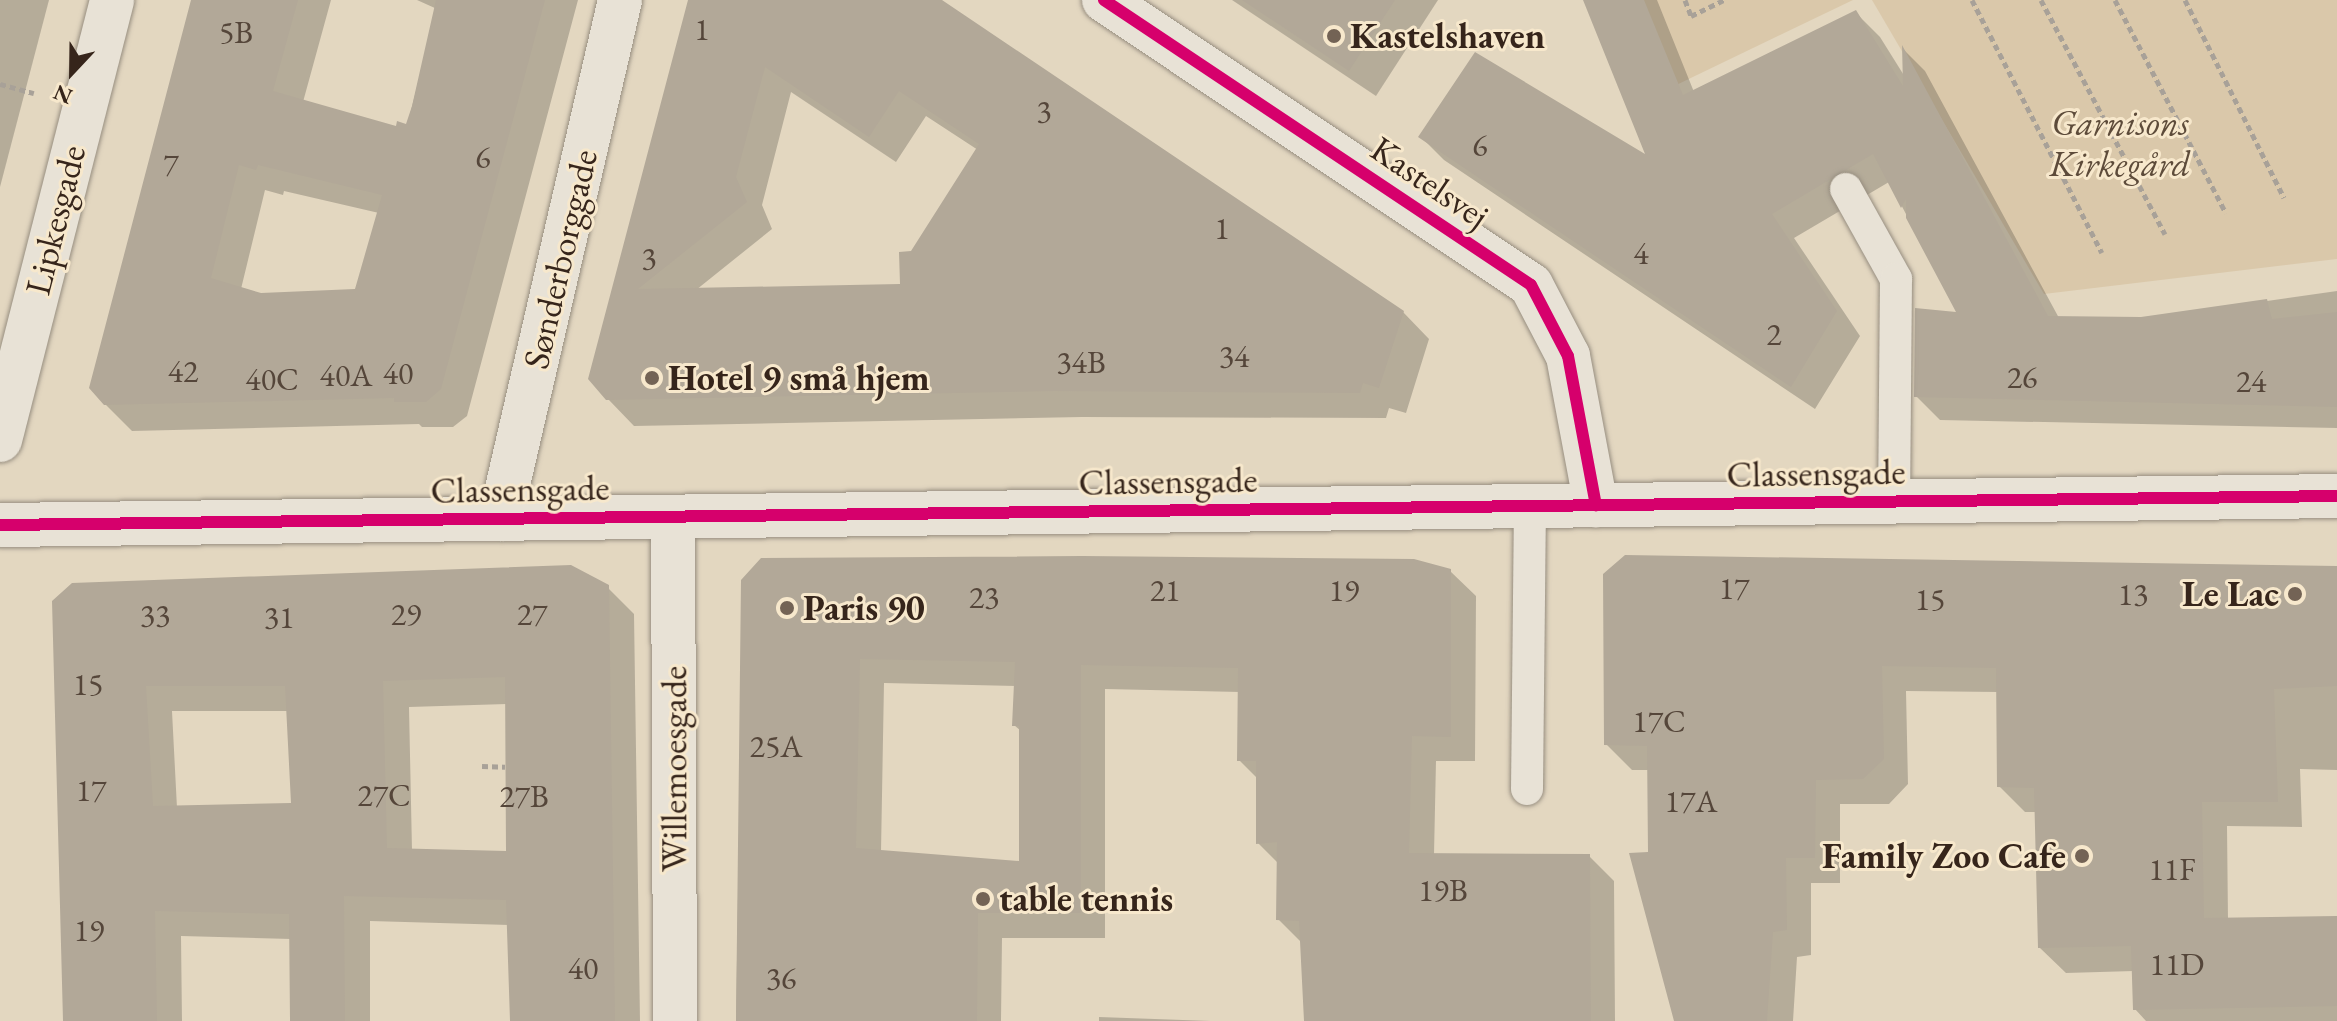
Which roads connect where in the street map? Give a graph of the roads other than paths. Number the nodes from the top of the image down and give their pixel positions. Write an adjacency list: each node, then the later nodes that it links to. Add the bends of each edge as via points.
1 (112, 0): 5 (street, Lipkesgade)
2 (620, 0): 11 (street, Sønderborggade)
3 (1104, 0): 8 (street, Kastelsvej, via 1531,285 1568,356)
4 (1846, 189): 7 (lane, via 1896,279)
5 (0, 440)
6 (2337, 496): 7 (street, Classensgade)
7 (1894, 502): 8 (street, Classensgade)
8 (1596, 505): 9 (street, Classensgade)
9 (1530, 506): 10 (street, Classensgade); 13 (lane)
10 (673, 517): 11 (street, Classensgade); 14 (street, Willemoesgade)
11 (500, 519): 12 (street, Classensgade)
12 (0, 525)
13 (1527, 789)
14 (675, 1021)

